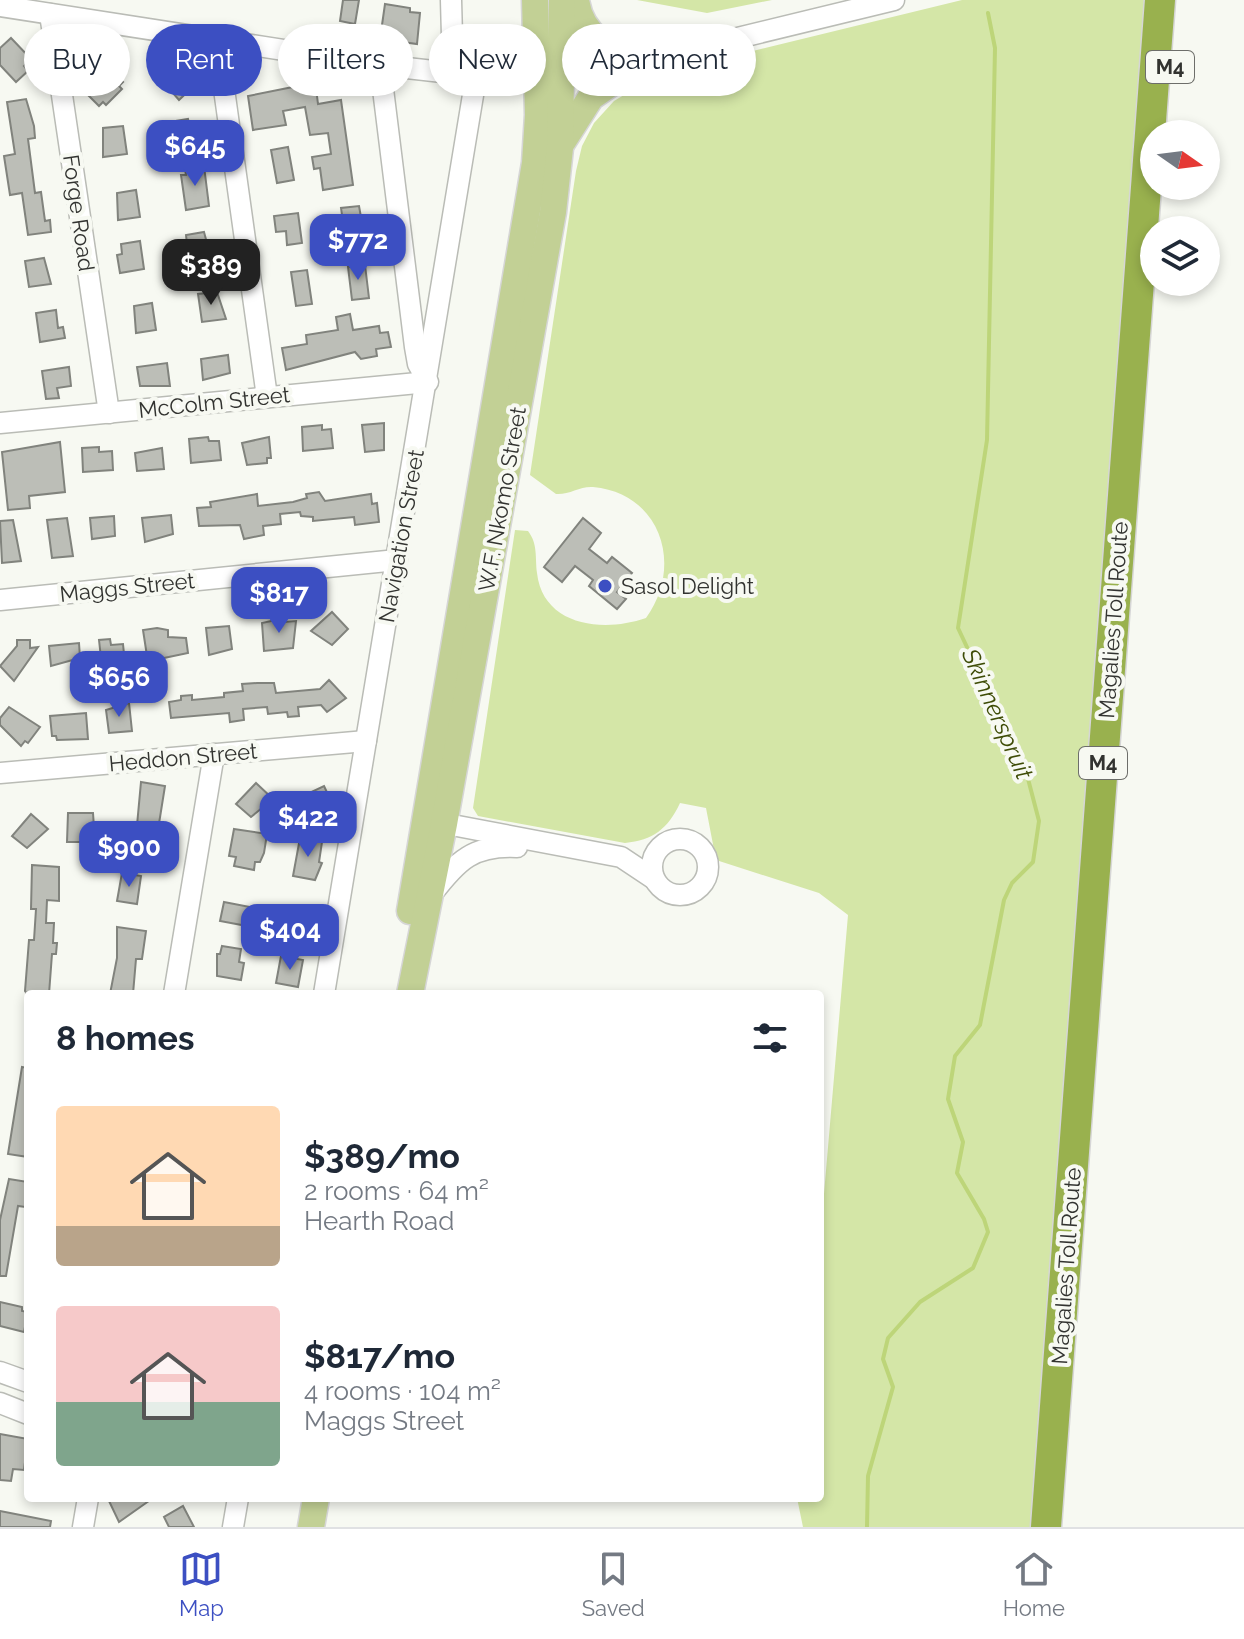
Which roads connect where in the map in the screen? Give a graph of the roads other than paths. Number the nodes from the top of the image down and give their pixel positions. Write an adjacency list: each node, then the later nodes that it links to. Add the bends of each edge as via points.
1 (451, 0): 10 (street)
2 (535, 0): 16 (main road, W.F. Nkomo Street)
3 (562, 0): 16 (main road, W.F. Nkomo Street)
4 (576, 0): 11 (main road)
5 (894, 0): 13 (street)
6 (1160, 0): 53 (highway, Magalies Toll Route / M4)
7 (1175, 0): 21 (highway, M4)
8 (0, 6): 9 (street)
9 (50, 14): 12 (street); 26 (street, Forge Road)
10 (452, 24)
11 (584, 24)
12 (146, 28)
13 (756, 34)
14 (562, 75): 16 (street)
15 (546, 77): 16 (street)
16 (550, 77): 22 (main road, W.F. Nkomo Street); 33 (main road, W.F. Nkomo Street)
17 (225, 96): 25 (street)
18 (384, 96): 24 (street, via 415,347)
19 (473, 96): 24 (street, Navigation Street)
20 (592, 96): 22 (main road)
21 (1166, 120)
22 (560, 148): 33 (main road, W.F. Nkomo Street, via 553,212)
23 (1153, 296): 54 (highway, Magalies Toll Route / M4)
24 (428, 382): 25 (street, McColm Street); 28 (street, Navigation Street)
25 (267, 397): 26 (street, McColm Street)
26 (109, 413): 27 (street, McColm Street)
27 (0, 423)
28 (397, 560): 29 (street, Maggs Street); 30 (street, Navigation Street)
29 (0, 600)
30 (366, 741): 31 (street, Heddon Street); 40 (street, Navigation Street)
31 (214, 754): 32 (street, Heddon Street); 39 (street)
32 (0, 773)
33 (434, 822): 35 (street); 38 (main road, W.F. Nkomo Street); 41 (main road, W.F. Nkomo Street)
34 (659, 849): 36 (street); 37 (street, via 652,861); 37 (street, via 671,840 690,840 705,853 708,872 699,888 683,895 666,892)
35 (593, 851): 36 (street); 38 (street, via 484,847 453,868)
36 (621, 857): 37 (street)
37 (654, 879)
38 (430, 896): 42 (main road, W.F. Nkomo Street)
39 (175, 990)
40 (325, 990)
41 (400, 990)
42 (411, 990)
43 (0, 1372): 44 (street)
44 (24, 1381)
45 (0, 1403): 46 (street)
46 (24, 1412)
47 (87, 1502): 50 (street)
48 (237, 1502): 51 (street)
49 (315, 1502): 52 (main road)
50 (83, 1527)
51 (233, 1527)
52 (311, 1527)
53 (1046, 1527)
54 (1062, 1527)

